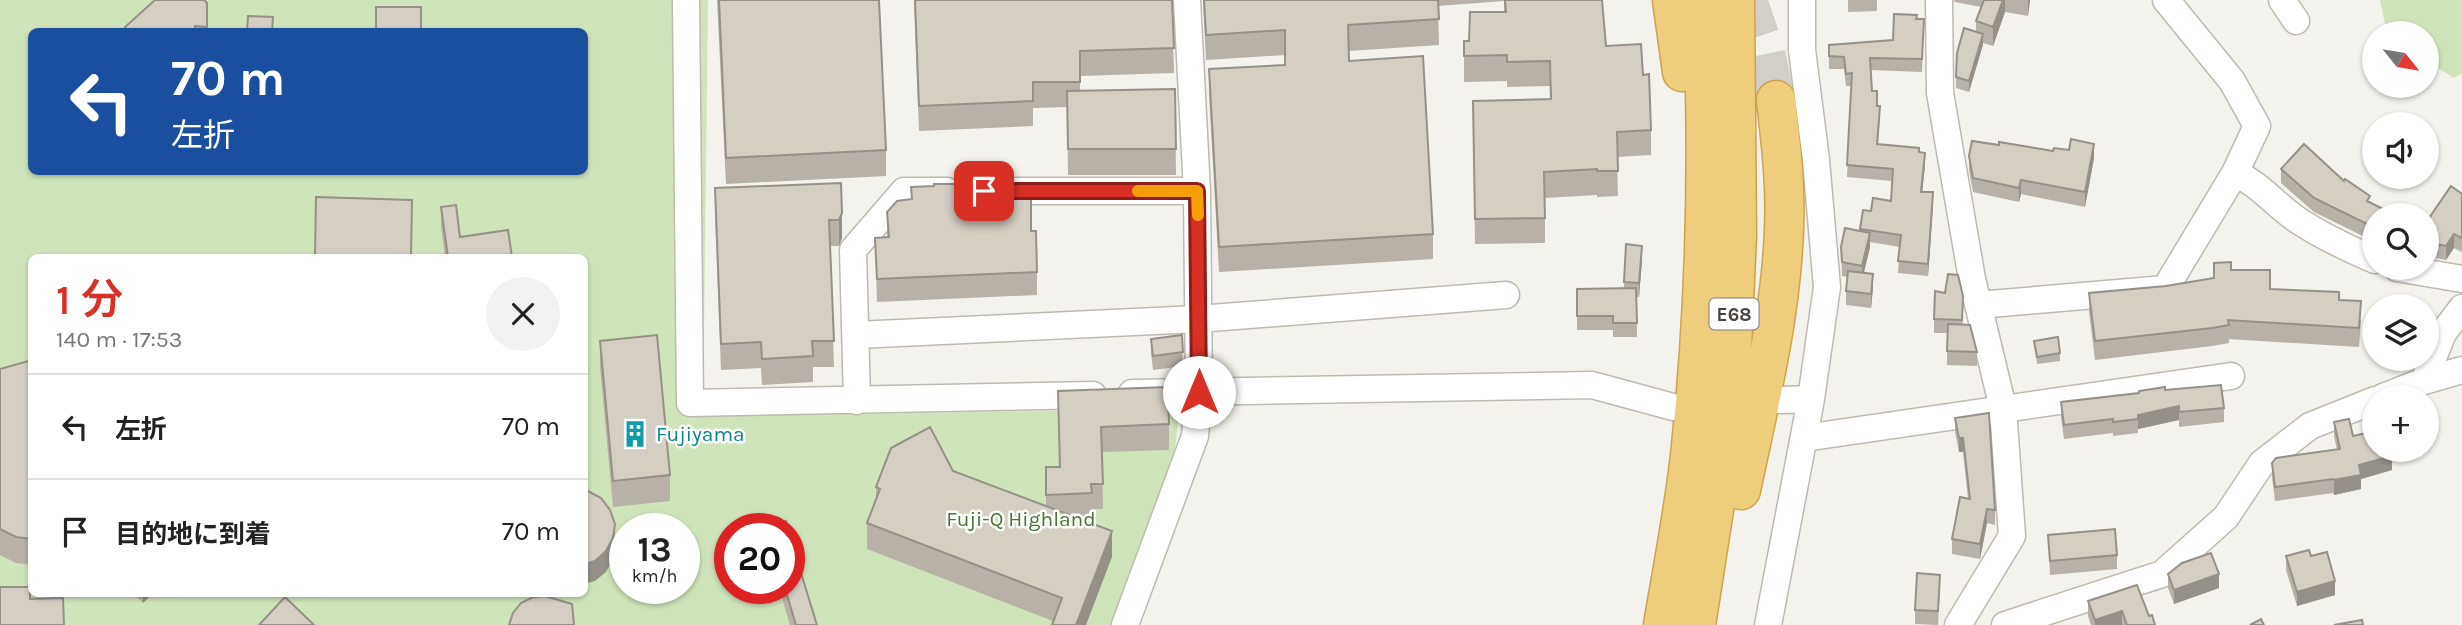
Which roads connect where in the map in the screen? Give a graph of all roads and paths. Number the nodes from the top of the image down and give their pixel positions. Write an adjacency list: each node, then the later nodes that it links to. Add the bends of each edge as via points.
1 (686, 0): 27 (street, via 690,403)
2 (1187, 0): 11 (street)
3 (1672, 0): 32 (highway, via 1684,90 1689,189)
4 (1702, 0): 32 (highway, E68, via 1704,232)
5 (1735, 0): 35 (highway, E68, via 1737,222 1732,348 1723,453)
6 (1802, 0): 25 (street, via 1802,50 1827,287)
7 (1939, 0): 16 (street, via 1940,93)
8 (2166, 0): 10 (street, via 2232,81 2257,125)
9 (1776, 100): 36 (highway, via 1784,229 1779,287)
10 (2235, 173): 12 (street, via 2322,236); 16 (street, via 2165,289)
11 (1197, 191): 18 (street); 19 (street, via 905,191 853,250)
12 (2362, 254)
13 (2439, 275): 14 (street)
14 (2462, 279)
15 (1506, 295): 18 (street)
16 (1978, 305): 30 (street)
17 (2462, 308): 22 (street, via 2443,333)
18 (1198, 318): 19 (street); 24 (street)
19 (856, 335): 27 (street)
20 (2462, 370): 22 (street)
21 (2231, 376): 30 (street)
22 (2424, 381): 23 (street)
23 (2414, 385)
24 (1199, 392): 27 (street); 29 (street, via 1592,385); 33 (street, via 1195,436)
25 (1811, 398): 26 (street); 31 (street)
26 (1780, 400)
27 (857, 401)
28 (2362, 405): 39 (street, via 2310,426 2262,463 2226,517 2162,575)
29 (1673, 407)
30 (2003, 408): 31 (street); 38 (street, via 2012,536)
31 (1804, 438): 37 (street)
32 (1691, 449): 34 (highway, E68)
33 (1125, 625)
34 (1663, 625)
35 (1696, 625)
36 (1713, 625)
37 (1768, 625)
38 (1958, 625)
39 (2005, 625)

